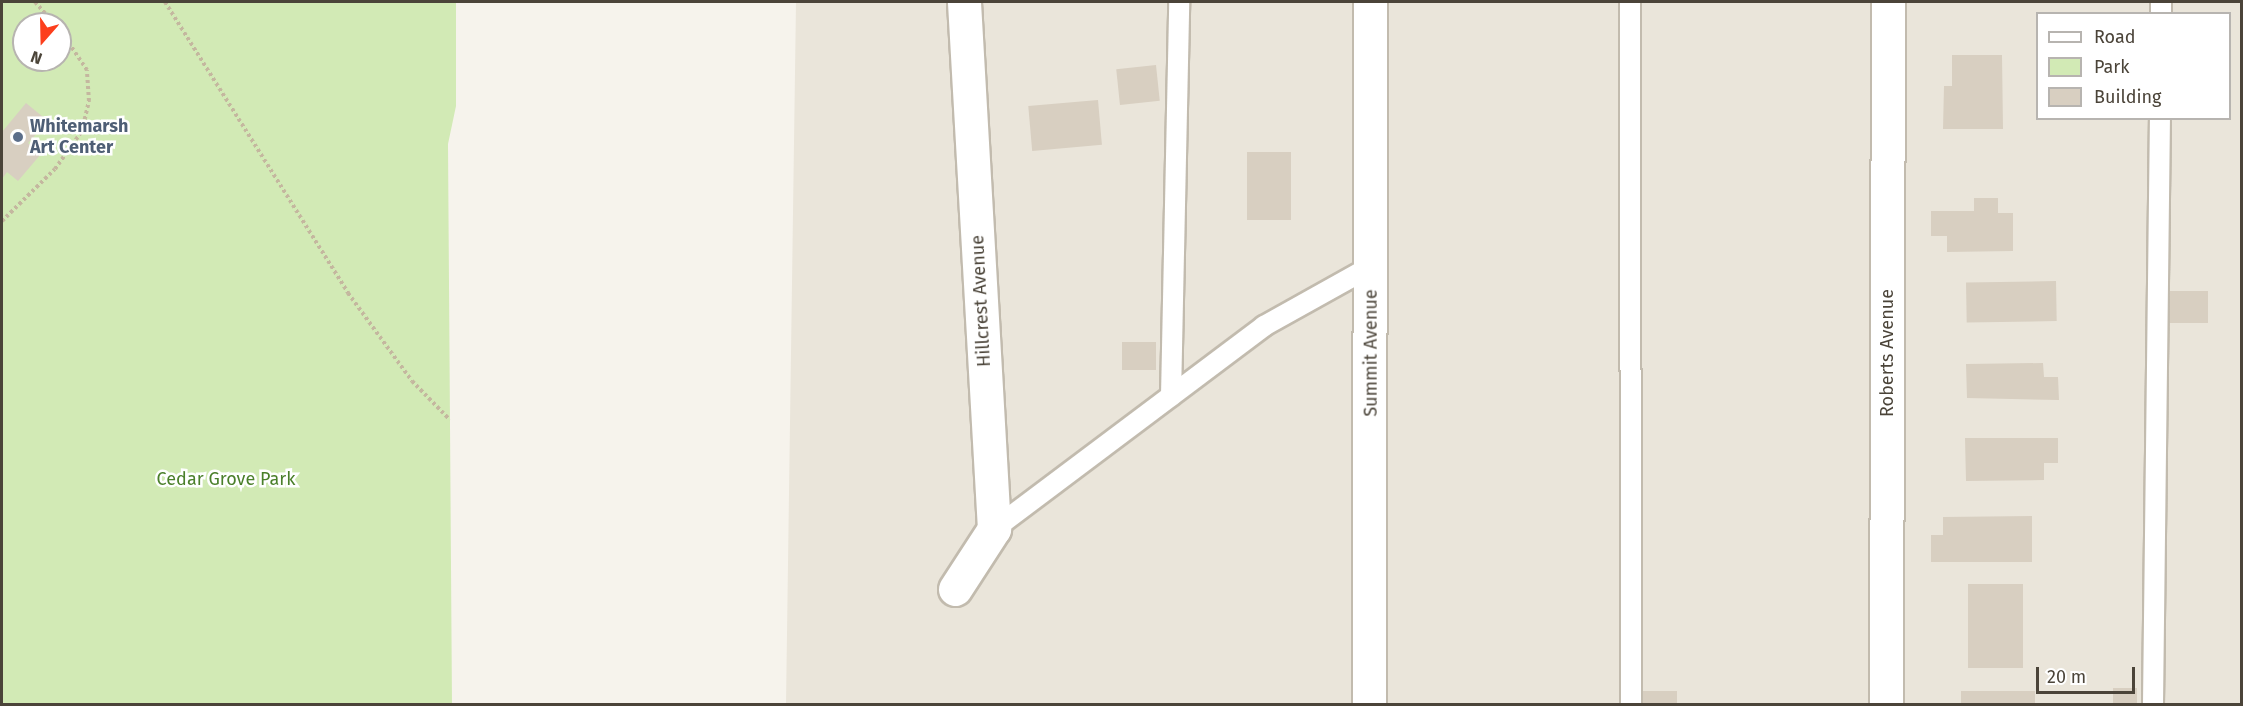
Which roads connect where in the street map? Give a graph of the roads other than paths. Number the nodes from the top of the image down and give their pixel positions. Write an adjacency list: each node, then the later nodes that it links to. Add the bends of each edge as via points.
1 (964, 2): 9 (street, Hillcrest Avenue)
2 (1179, 2): 8 (lane)
3 (1370, 2): 7 (street, Summit Avenue)
4 (1630, 2): 12 (lane)
5 (1888, 2): 13 (street, Roberts Avenue)
6 (2160, 120): 14 (lane)
7 (1372, 266): 8 (lane, via 1264,326); 11 (street, Summit Avenue)
8 (1171, 396): 9 (lane)
9 (994, 529): 10 (street)
10 (955, 589)
11 (1369, 705)
12 (1631, 705)
13 (1886, 705)
14 (2153, 705)

